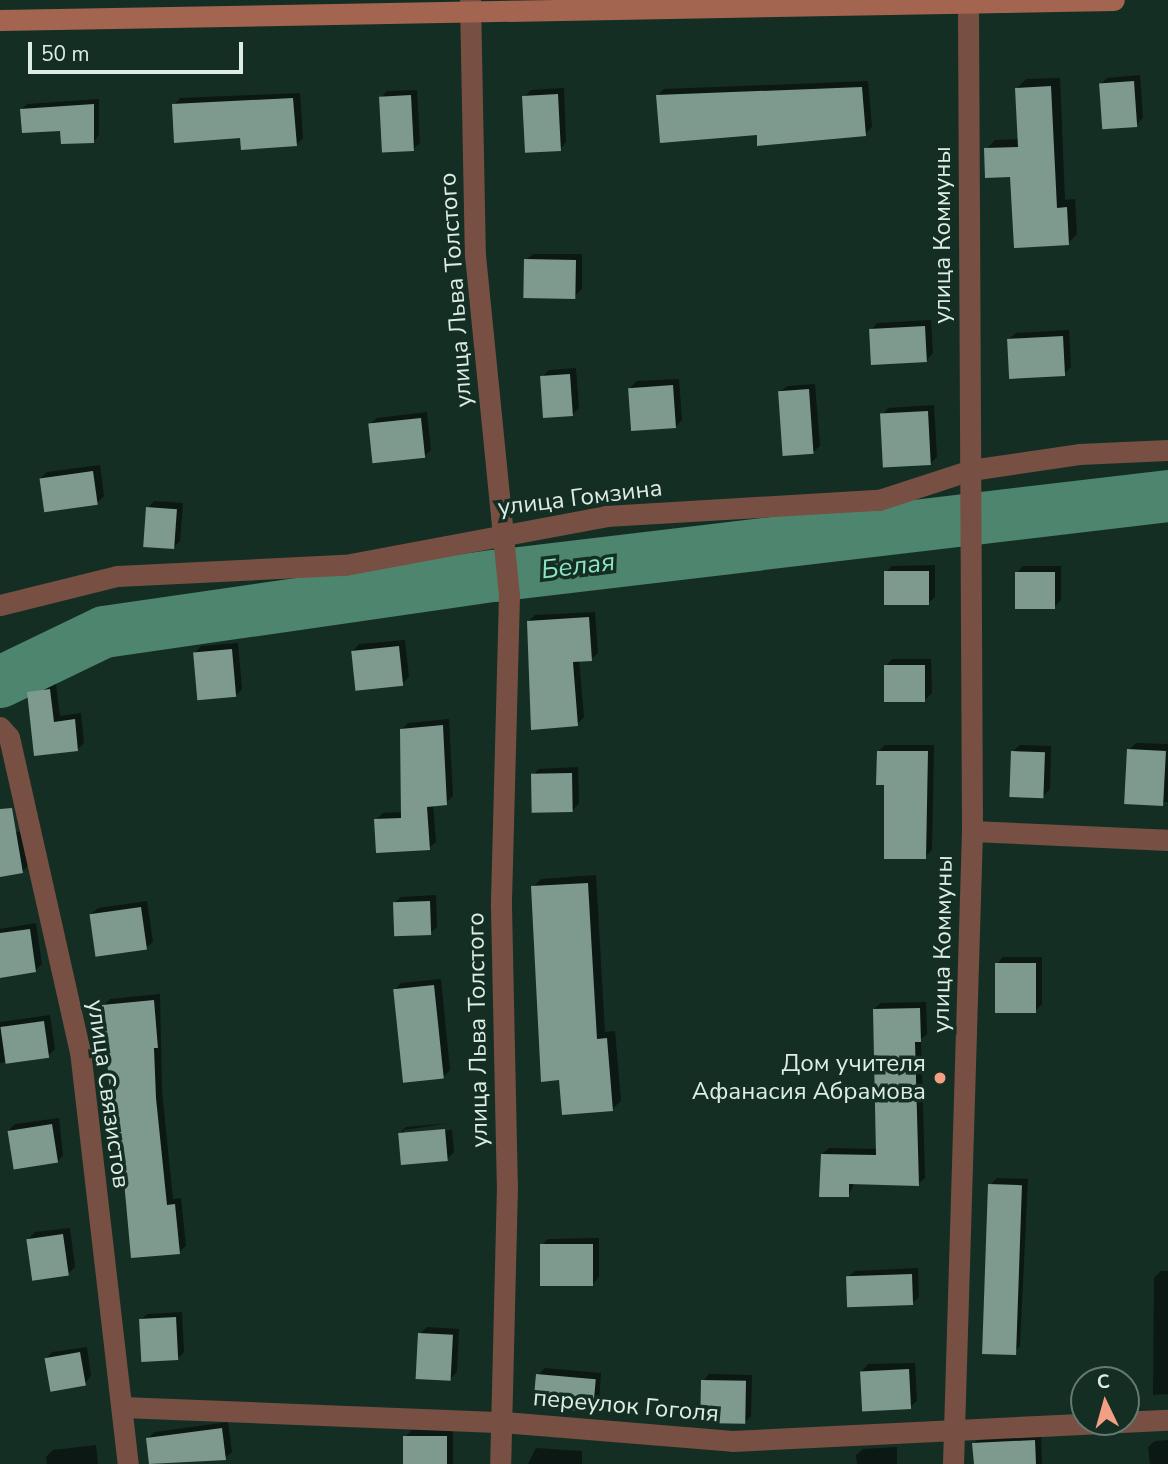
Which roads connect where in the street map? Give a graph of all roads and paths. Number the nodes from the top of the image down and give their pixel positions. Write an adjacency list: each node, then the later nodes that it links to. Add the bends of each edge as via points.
1 (1114, 0): 2 (main road)
2 (968, 2): 3 (main road); 6 (street, улица Коммуны)
3 (470, 6): 4 (main road); 7 (street, улица Льва Толстого, via 475,255)
4 (0, 20)
5 (1168, 450): 6 (street, улица Гомзина, via 1079,454)
6 (971, 470): 7 (street, улица Гомзина, via 879,500 606,516); 10 (street, улица Коммуны)
7 (504, 534): 8 (street, улица Гомзина, via 345,565 117,576); 14 (street, улица Льва Толстого, via 509,595 501,906 507,1185)
8 (0, 605)
9 (4, 732): 12 (street, улица Связистов, via 80,1052)
10 (972, 831): 11 (street); 15 (street, улица Коммуны)
11 (1168, 840)
12 (122, 1407): 14 (street, переулок Гоголя); 16 (street, улица Связистов)
13 (1168, 1420): 15 (street, переулок Гоголя)
14 (503, 1422): 15 (street, переулок Гоголя, via 732,1441); 17 (street, улица Льва Толстого)
15 (951, 1430): 18 (street, улица Коммуны)
16 (128, 1464)
17 (500, 1464)
18 (953, 1464)

